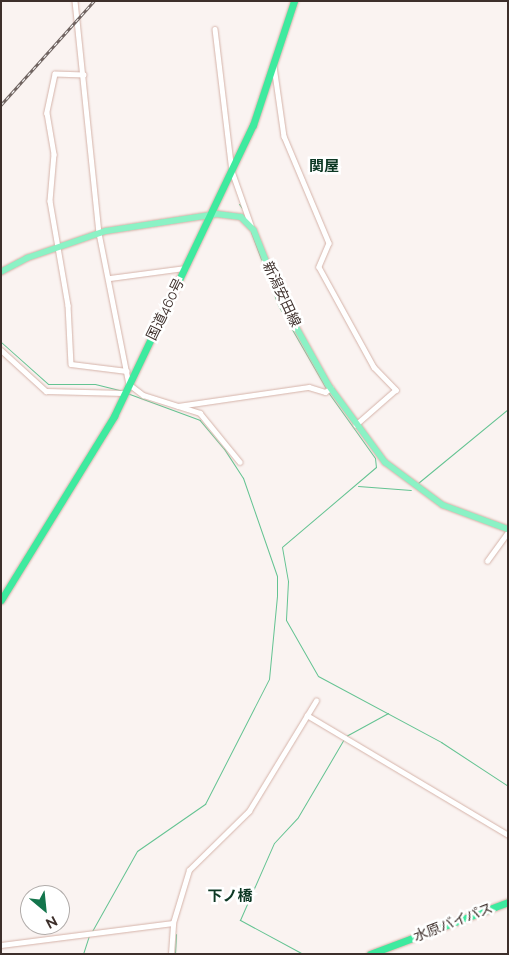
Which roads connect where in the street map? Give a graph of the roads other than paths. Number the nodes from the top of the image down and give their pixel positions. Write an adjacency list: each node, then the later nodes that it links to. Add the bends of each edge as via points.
1 (75, 1): 5 (street)
2 (294, 1): 4 (highway, 国道460号)
3 (215, 29): 6 (street)
4 (274, 66): 6 (highway, 国道460号); 19 (street, via 284,136 329,243 319,267 374,367 396,390)
5 (84, 75): 9 (street); 10 (street, via 55,74 47,113 54,154 50,202)
6 (232, 171): 7 (highway, 国道460号); 8 (street)
7 (209, 216): 8 (main road, via 235,215); 9 (main road); 11 (highway, 国道460号)
8 (251, 225): 17 (main road, 新潟安田線, via 283,303)
9 (99, 233): 10 (main road); 13 (street)
10 (56, 246): 12 (main road); 15 (street, via 68,305 71,364)
11 (185, 268): 13 (street); 16 (highway, 国道460号)
12 (1, 272)
13 (110, 278): 15 (street)
14 (1, 350): 16 (street, via 46,391)
15 (127, 371): 16 (street)
16 (127, 388): 18 (street); 23 (highway, 国道460号)
17 (331, 388): 18 (street, via 326,392 309,387); 19 (main road, 新潟安田線)
18 (177, 407): 20 (street, via 209,420)
19 (356, 425): 21 (main road, 新潟安田線, via 385,462 415,488 443,506)
20 (240, 462)
21 (508, 530): 22 (street)
22 (487, 561)
23 (1, 600)
24 (316, 701): 25 (street)
25 (307, 715): 26 (street); 28 (street, via 249,810 189,870)
26 (508, 836)
27 (508, 902): 31 (highway, 水原バイパス)
28 (173, 923): 29 (street, via 94,936); 30 (street)
29 (1, 945)
30 (171, 954)
31 (370, 954)

